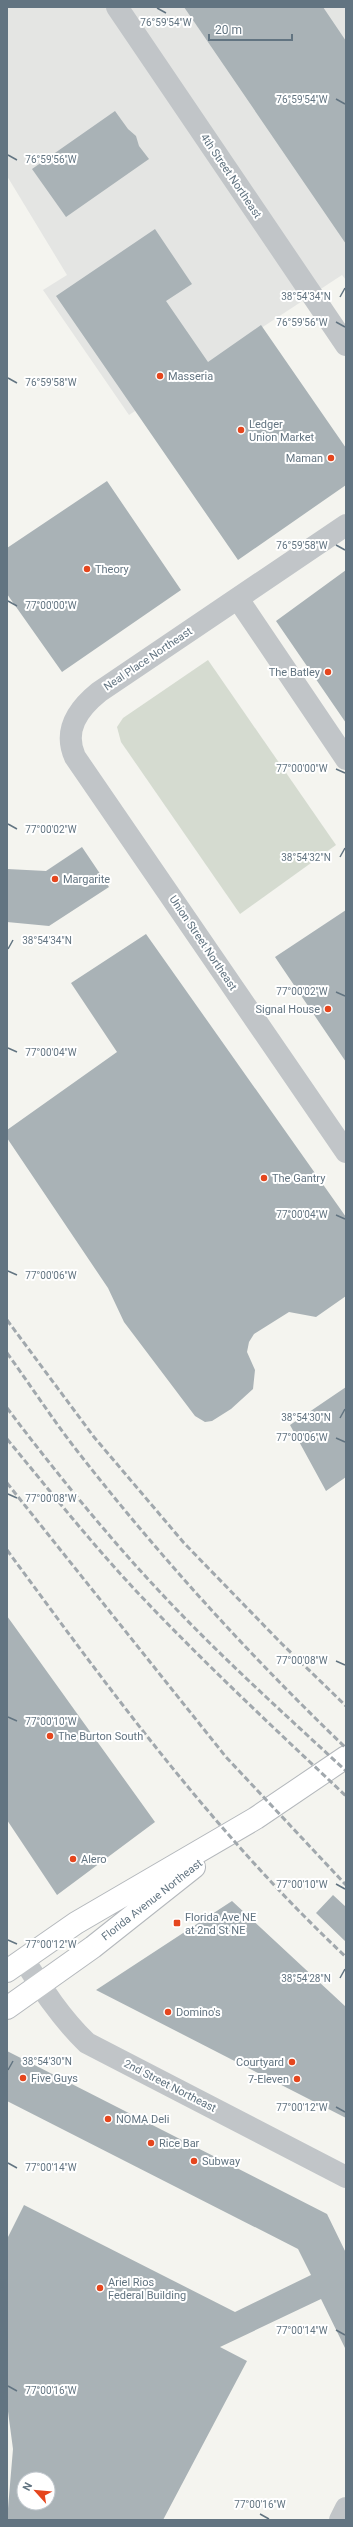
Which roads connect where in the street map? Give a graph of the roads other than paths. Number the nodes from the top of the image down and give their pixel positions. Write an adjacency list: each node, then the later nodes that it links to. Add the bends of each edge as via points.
1 (117, 7): 2 (street, 4th Street Northeast)
2 (346, 345)
3 (346, 525): 4 (street, Neal Place Northeast)
4 (238, 599): 5 (street, Neal Place Northeast, via 94,696 77,715); 6 (street)
5 (71, 730): 7 (street, Union Street Northeast, via 71,744 75,757)
6 (346, 758)
7 (346, 1152)
8 (346, 1757): 9 (main road, Florida Avenue Northeast)
9 (256, 1818): 10 (main road, Florida Avenue Northeast, via 76,1923); 11 (main road, Florida Avenue Northeast, via 93,1947)
10 (15, 1965): 11 (street, 2nd Street Northeast)
11 (39, 1985): 12 (main road, Florida Avenue Northeast); 13 (street, 2nd Street Northeast, via 69,2026 87,2043)
12 (7, 2008)
13 (346, 2177)
14 (346, 2508): 15 (street)
15 (340, 2520)

